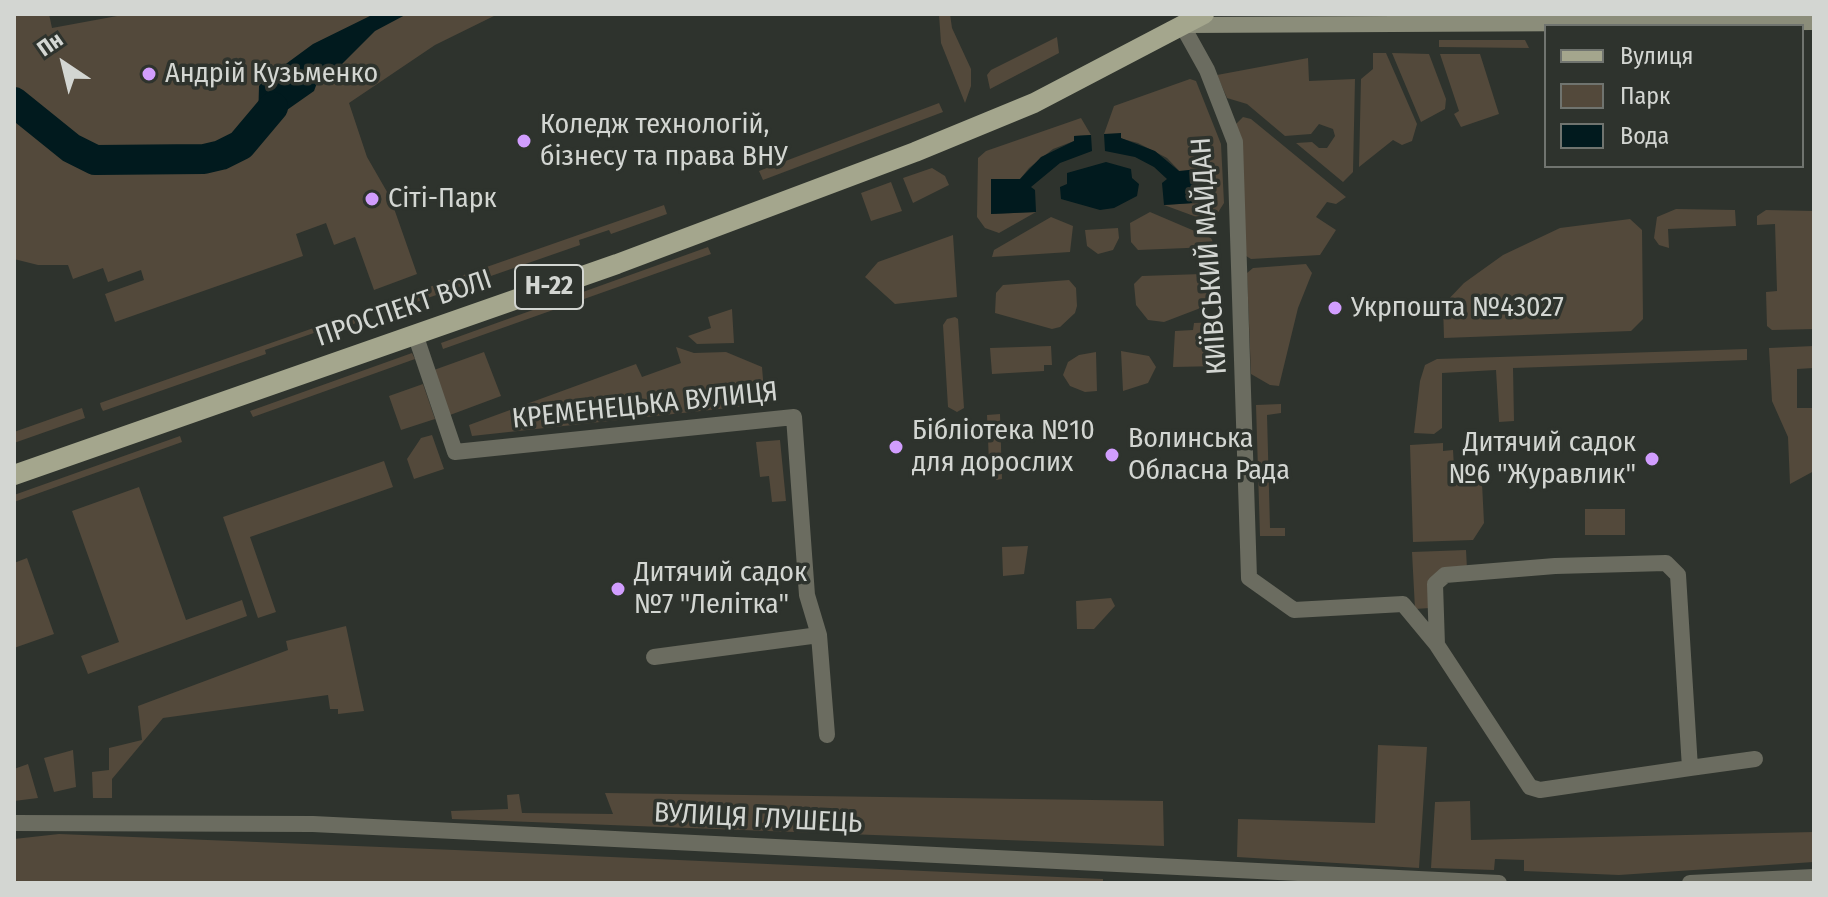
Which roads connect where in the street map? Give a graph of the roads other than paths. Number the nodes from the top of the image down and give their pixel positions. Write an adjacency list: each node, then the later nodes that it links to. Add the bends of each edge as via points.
1 (1204, 14): 3 (main road, ПРОСПЕКТ ВОЛІ / Н-22)
2 (1814, 22): 3 (main road)
3 (1182, 25): 4 (main road, ПРОСПЕКТ ВОЛІ / Н-22, via 1034,103 915,152); 7 (street, КИЇВСЬКИЙ МАЙДАН, via 1207,70 1235,142 1249,578 1294,610 1403,604)
4 (415, 334): 5 (main road, ПРОСПЕКТ ВОЛІ / Н-22); 6 (street, КРЕМЕНЕЦЬКА ВУЛИЦЯ, via 455,452 794,417 807,595)
5 (14, 475)
6 (819, 635): 8 (street); 9 (street, КРЕМЕНЕЦЬКА ВУЛИЦЯ)
7 (1437, 645): 11 (street, via 1530,787 1540,790); 11 (street, via 1435,584 1445,575 1666,563 1678,575)
8 (654, 657)
9 (827, 735)
10 (1755, 759): 11 (street)
11 (1690, 768)
12 (14, 823): 14 (street, ВУЛИЦЯ ГЛУШЕЦЬ, via 313,824)
13 (1814, 877): 15 (street)
14 (1499, 883)
15 (1690, 883)

